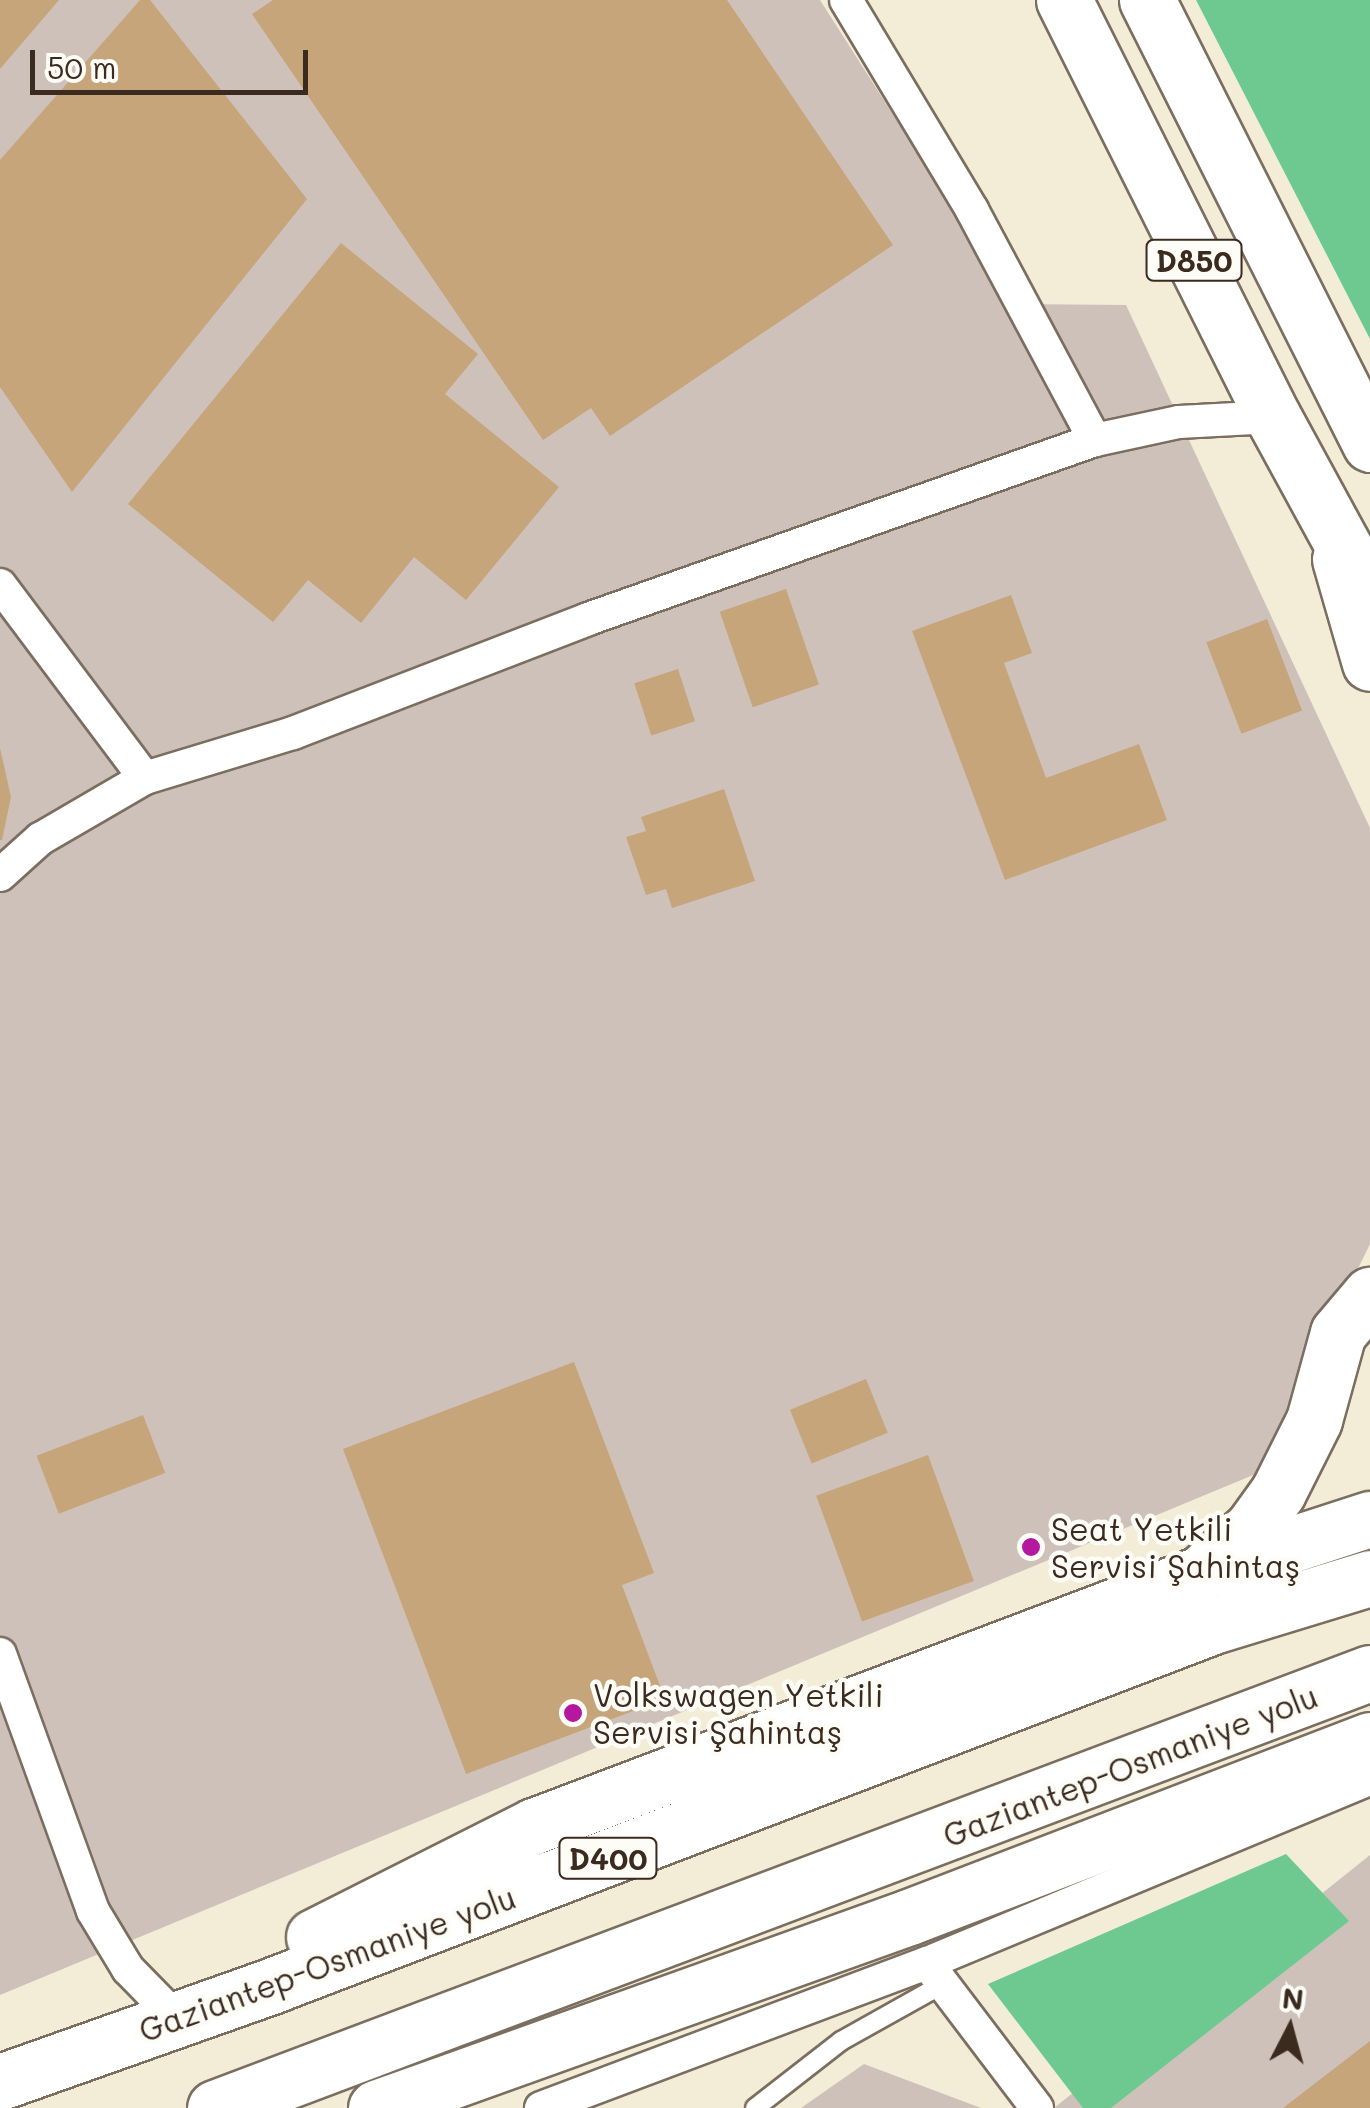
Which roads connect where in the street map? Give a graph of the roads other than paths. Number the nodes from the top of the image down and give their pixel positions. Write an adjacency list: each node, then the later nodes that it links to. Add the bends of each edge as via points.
1 (846, 0): 5 (street, via 972,210)
2 (1064, 0): 4 (highway, D850)
3 (1147, 0): 6 (highway, D850)
4 (1273, 417): 5 (street, via 1179,422); 7 (highway, D850)
5 (1095, 440): 11 (street, via 588,619 293,734)
6 (1370, 444)
7 (1328, 518): 9 (highway, D850); 10 (highway)
8 (0, 585): 11 (street)
9 (1370, 595)
10 (1370, 662)
11 (146, 778): 12 (street, via 40,839)
12 (0, 875)
13 (1370, 1296): 15 (highway, via 1338,1333 1314,1420 1278,1492 1252,1528)
14 (1370, 1519): 15 (highway)
15 (1200, 1574): 22 (highway, via 534,1826 284,1952)
16 (1370, 1578): 22 (highway, Gaziantep-Osmaniye yolu / D400, via 1212,1626)
17 (0, 1654): 22 (street, via 93,1911 128,1969)
18 (1370, 1672): 24 (highway, Gaziantep-Osmaniye yolu)
19 (1370, 1740): 25 (highway, via 909,1917)
20 (1370, 1778): 21 (street)
21 (935, 1974): 26 (street); 27 (lane); 28 (street)
22 (178, 2020): 23 (highway, Gaziantep-Osmaniye yolu / D400)
23 (0, 2082)
24 (214, 2108)
25 (376, 2108)
26 (540, 2108)
27 (755, 2108)
28 (1037, 2108)

